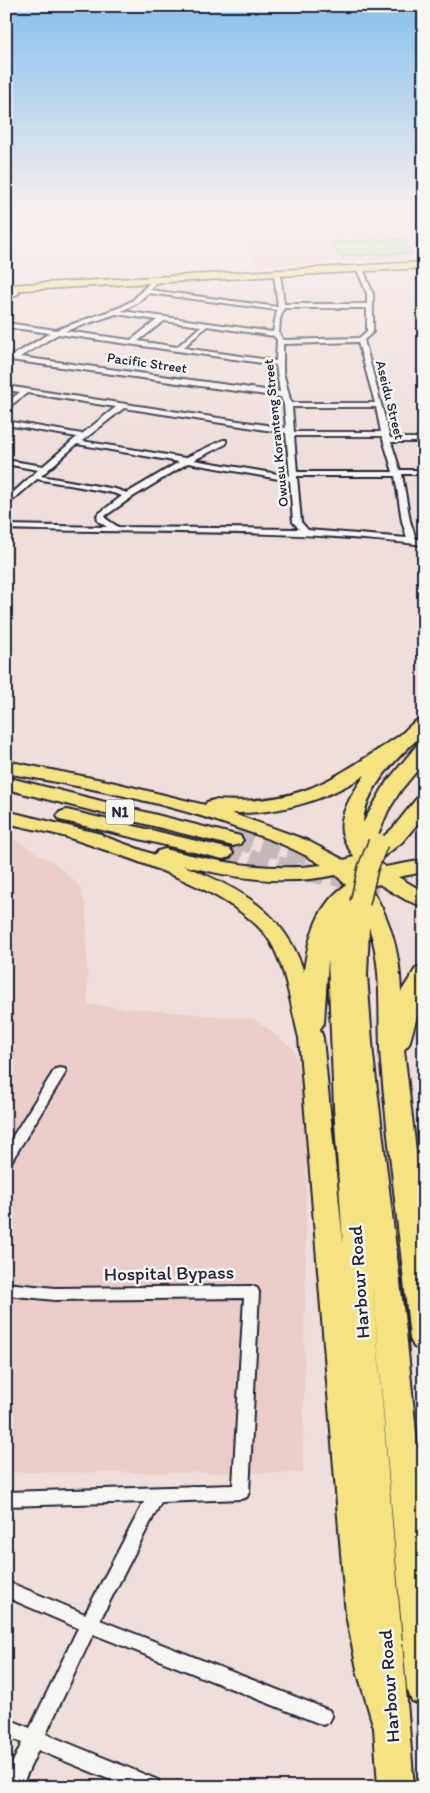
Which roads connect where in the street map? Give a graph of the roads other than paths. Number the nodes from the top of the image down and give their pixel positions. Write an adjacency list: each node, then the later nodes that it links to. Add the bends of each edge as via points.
1 (142, 296): 7 (street)
2 (187, 296): 6 (street)
3 (280, 296): 6 (street)
4 (370, 296): 5 (street)
5 (370, 306): 6 (street); 13 (street, via 370,332)
6 (281, 307): 12 (street)
7 (114, 312): 8 (street); 11 (street)
8 (162, 319): 9 (street); 15 (street)
9 (205, 325): 12 (street); 16 (street)
10 (6, 326): 11 (street)
11 (55, 333): 15 (street); 17 (street)
12 (276, 334): 14 (street, Owusu Koranteng Street)
13 (361, 340): 14 (street); 25 (street, Aseidu Street)
14 (281, 342): 19 (street, Owusu Koranteng Street)
15 (132, 343): 16 (street)
16 (178, 349): 19 (street)
17 (10, 357): 18 (street); 22 (street, Pacific Street)
18 (6, 363)
19 (279, 363): 22 (street, Owusu Koranteng Street)
20 (6, 388): 21 (street)
21 (26, 391): 23 (street); 26 (street)
22 (284, 395): 24 (street, Owusu Koranteng Street)
23 (122, 405): 28 (street); 29 (street)
24 (288, 405): 25 (street); 28 (street, Owusu Koranteng Street)
25 (379, 405): 30 (street, Aseidu Street)
26 (6, 407)
27 (6, 423): 29 (street)
28 (291, 433): 30 (street); 39 (street, Owusu Koranteng Street)
29 (83, 436): 32 (street)
30 (386, 437): 31 (street); 38 (street, Aseidu Street)
31 (424, 440)
32 (76, 442): 34 (street); 36 (street)
33 (223, 442): 34 (street)
34 (186, 461): 39 (street); 41 (street)
35 (6, 462): 36 (street)
36 (43, 468): 40 (street)
37 (424, 472): 38 (street)
38 (398, 473): 39 (street); 46 (street, Aseidu Street)
39 (293, 476): 45 (street, Owusu Koranteng Street, via 298,522)
40 (36, 477): 41 (street); 42 (street)
41 (128, 496): 44 (street, via 101,515 101,519)
42 (6, 504)
43 (6, 527): 44 (street)
44 (115, 529): 45 (street)
45 (305, 531): 46 (street)
46 (412, 541): 47 (street)
47 (424, 542)
48 (424, 723): 49 (highway)
49 (405, 740): 56 (highway, via 342,780 301,799 261,807); 60 (highway, via 367,786 354,812 352,833)
50 (424, 749): 54 (highway)
51 (6, 767): 56 (highway)
52 (424, 768): 54 (highway)
53 (6, 783): 55 (highway, N1, via 228,847)
54 (400, 788): 72 (highway, Harbour Road, via 378,811 363,845 341,928 339,963 346,1107)
55 (6, 802)
56 (177, 802): 63 (highway, via 301,845)
57 (424, 802): 60 (highway, via 401,833)
58 (6, 817): 59 (highway)
59 (80, 834): 63 (highway, via 228,870 261,875); 66 (highway, via 181,873 247,906 273,930 290,963)
60 (364, 860): 62 (highway); 63 (highway)
61 (424, 866): 62 (highway)
62 (380, 874): 63 (highway); 64 (highway, via 405,892)
63 (349, 876): 66 (highway, via 321,931 315,968); 67 (highway, via 374,912 384,942)
64 (424, 900)
65 (424, 972): 67 (highway, via 413,990)
66 (311, 1038): 80 (highway, via 362,1615 378,1690)
67 (393, 1058): 71 (highway)
68 (60, 1072): 69 (street)
69 (6, 1158)
70 (6, 1289): 73 (street, Hospital Bypass, via 55,1294 252,1292 241,1492)
71 (424, 1338)
72 (384, 1423): 77 (highway, Harbour Road); 80 (highway, Harbour Road)
73 (156, 1495): 74 (street); 76 (street)
74 (6, 1499)
75 (6, 1589): 76 (street)
76 (89, 1624): 78 (street); 81 (street)
77 (424, 1690)
78 (322, 1716)
79 (6, 1727): 81 (street)
80 (393, 1732): 84 (highway, Harbour Road)
81 (35, 1739): 82 (street); 83 (street)
82 (11, 1787)
83 (151, 1787)
84 (396, 1787)

